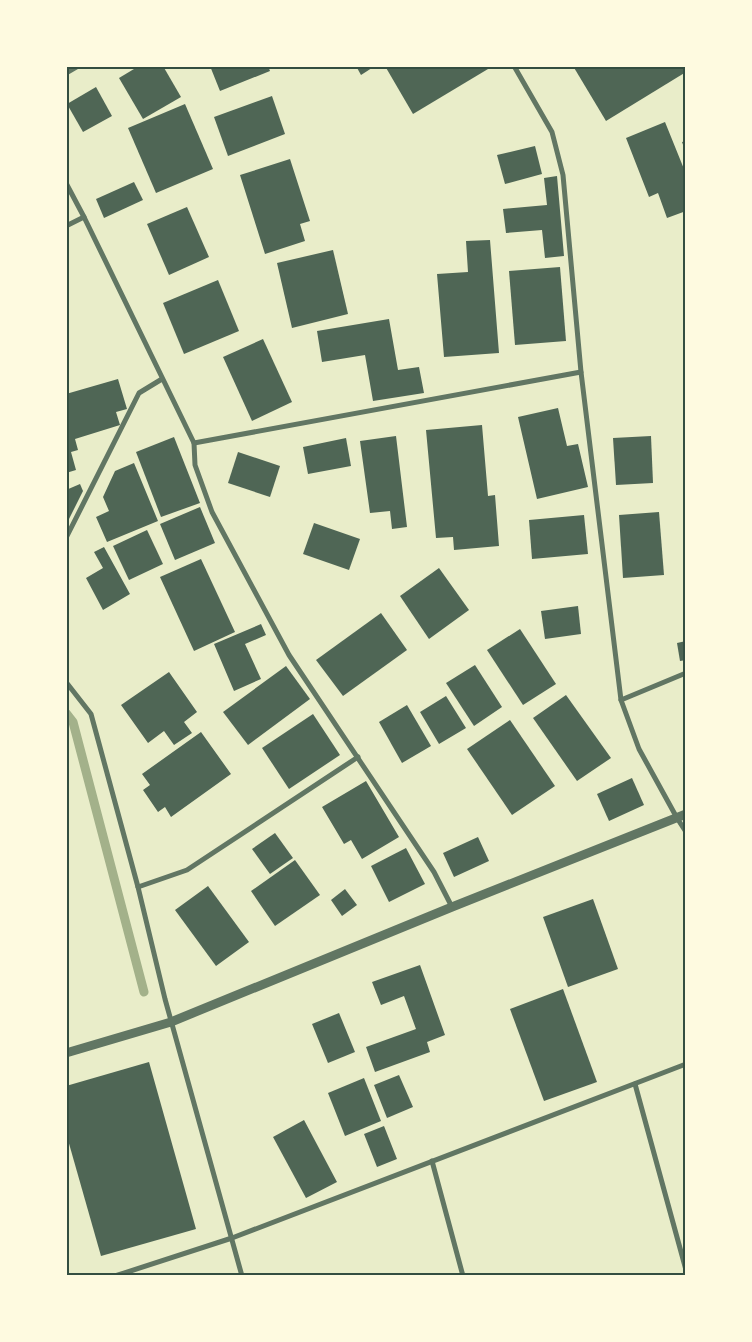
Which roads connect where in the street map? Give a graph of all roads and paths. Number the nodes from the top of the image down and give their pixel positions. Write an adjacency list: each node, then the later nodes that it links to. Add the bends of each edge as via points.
1 (78, 66): 3 (street)
2 (514, 66): 7 (street, via 552,132 563,175)
3 (66, 73)
4 (66, 183): 5 (street)
5 (84, 217): 6 (street); 8 (street)
6 (66, 226)
7 (581, 372): 9 (street); 13 (street)
8 (162, 378): 9 (street); 10 (street, via 139,393)
9 (194, 443): 14 (street, via 195,465 212,512 289,655)
10 (66, 538)
11 (686, 673): 13 (street)
12 (66, 682): 18 (street, via 91,714)
13 (621, 700): 16 (street, via 639,749)
14 (358, 757): 18 (street, via 187,870); 19 (street, via 434,872)
15 (686, 814): 16 (street)
16 (677, 818): 17 (street); 19 (street)
17 (686, 832)
18 (138, 887): 20 (street)
19 (452, 906): 20 (street)
20 (171, 1022): 21 (street); 25 (street)
21 (66, 1053)
22 (686, 1064): 23 (street)
23 (635, 1084): 24 (street); 26 (street)
24 (432, 1161): 25 (street); 29 (street)
25 (232, 1238): 27 (street); 28 (street)
26 (686, 1270)
27 (115, 1276)
28 (242, 1276)
29 (463, 1276)

